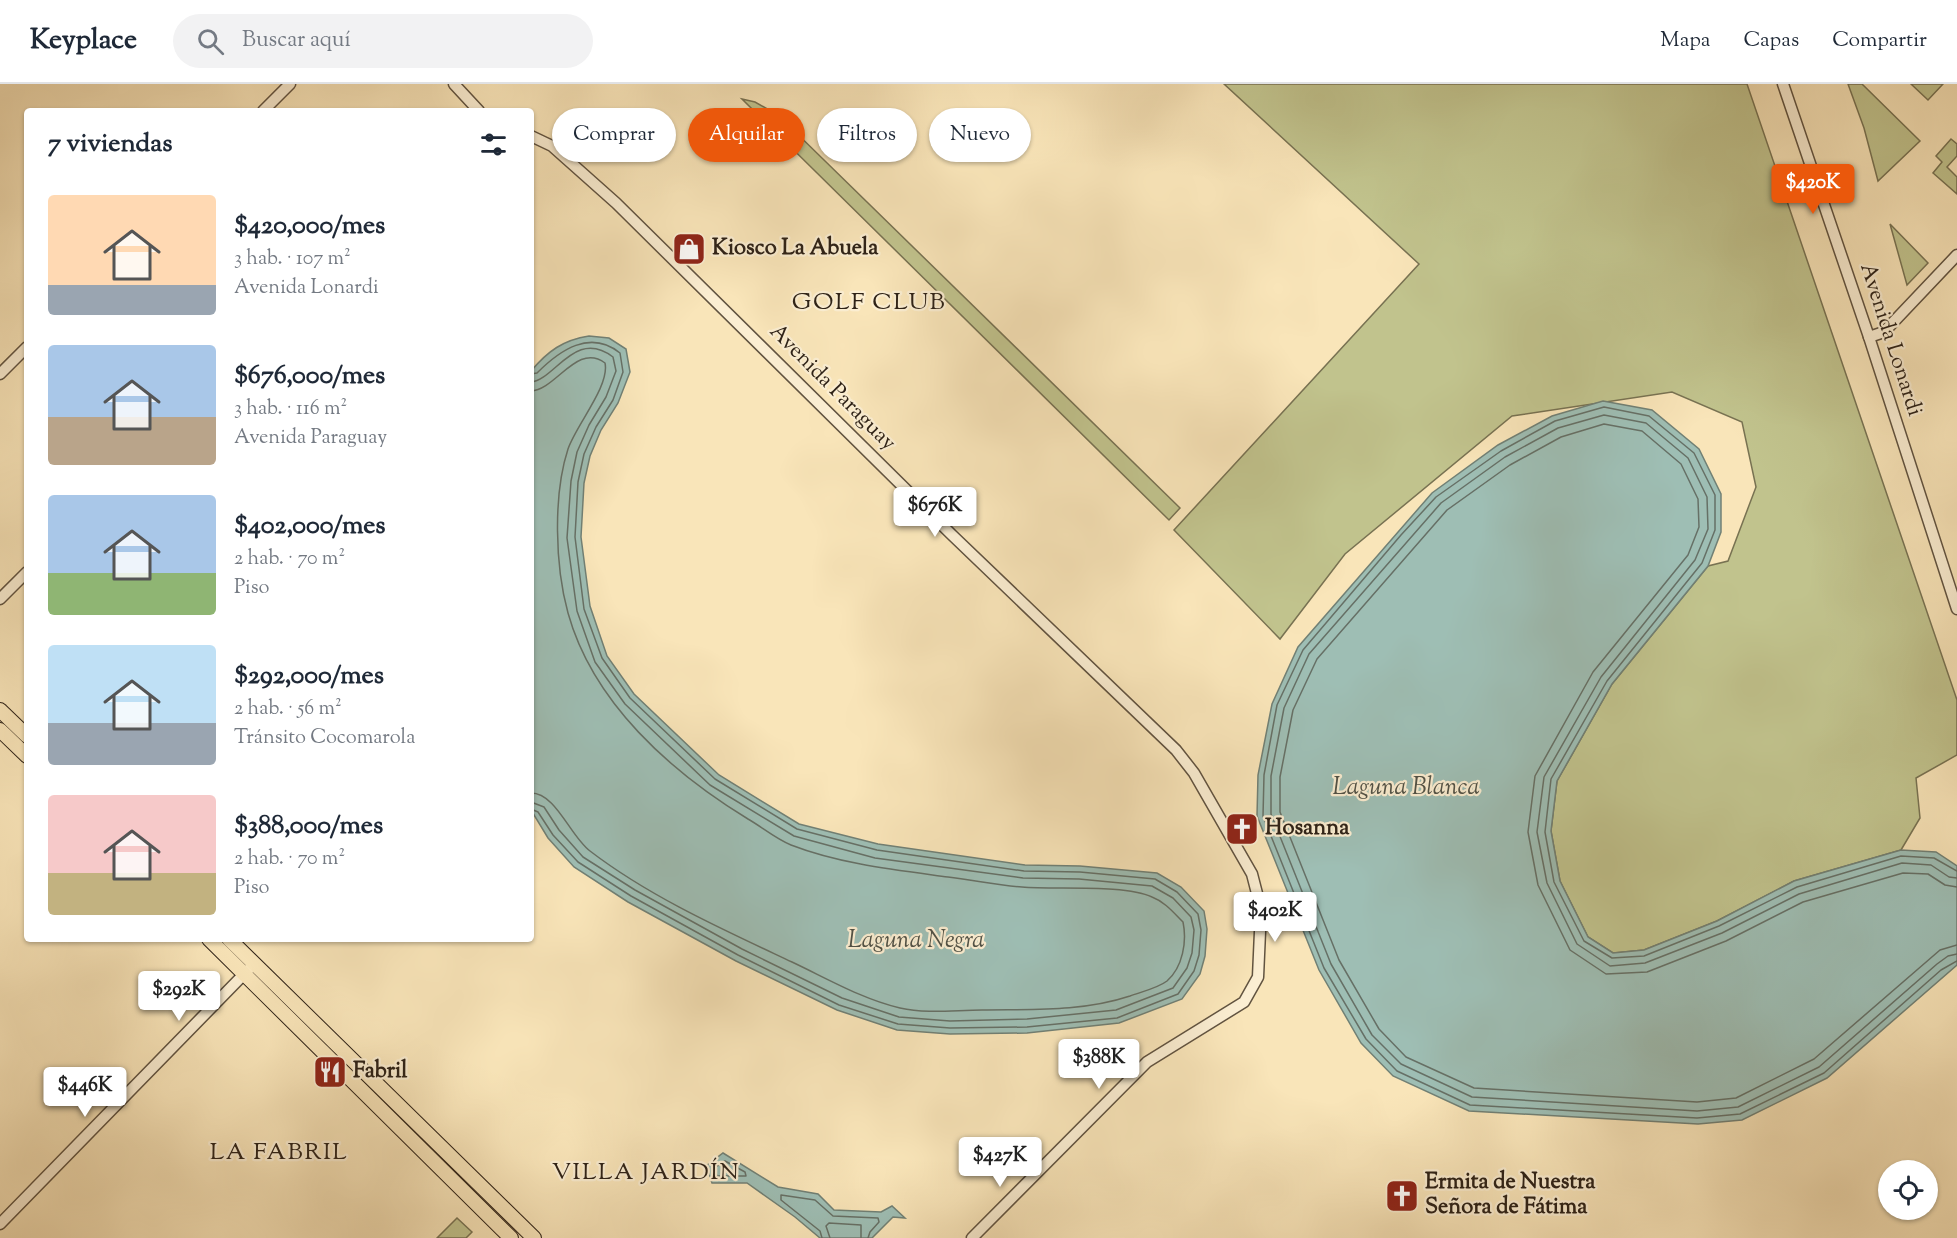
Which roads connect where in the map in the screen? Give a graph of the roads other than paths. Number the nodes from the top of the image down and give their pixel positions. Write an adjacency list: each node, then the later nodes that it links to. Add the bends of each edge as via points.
1 (290, 84): 4 (street)
2 (454, 84): 5 (street)
3 (1783, 84): 8 (street, Avenida Lonardi)
4 (266, 108)
5 (476, 108)
6 (534, 137): 24 (street, Avenida Paraguay, via 552,146 616,202 960,543 1176,750 1194,773 1252,874 1261,909 1261,947 1258,977 1247,998 1147,1062)
7 (1957, 255): 8 (street, via 1884,332)
8 (1869, 337): 13 (street, Avenida Lonardi)
9 (24, 350): 10 (street)
10 (0, 374)
11 (24, 575): 12 (street)
12 (0, 599)
13 (1957, 609)
14 (0, 710): 16 (main road)
15 (0, 730): 17 (main road)
16 (24, 733)
17 (24, 753)
18 (213, 942): 20 (main road)
19 (231, 942): 20 (main road)
20 (249, 969): 21 (street); 22 (main road); 23 (main road)
21 (0, 1224)
22 (511, 1238)
23 (534, 1238)
24 (972, 1238)

